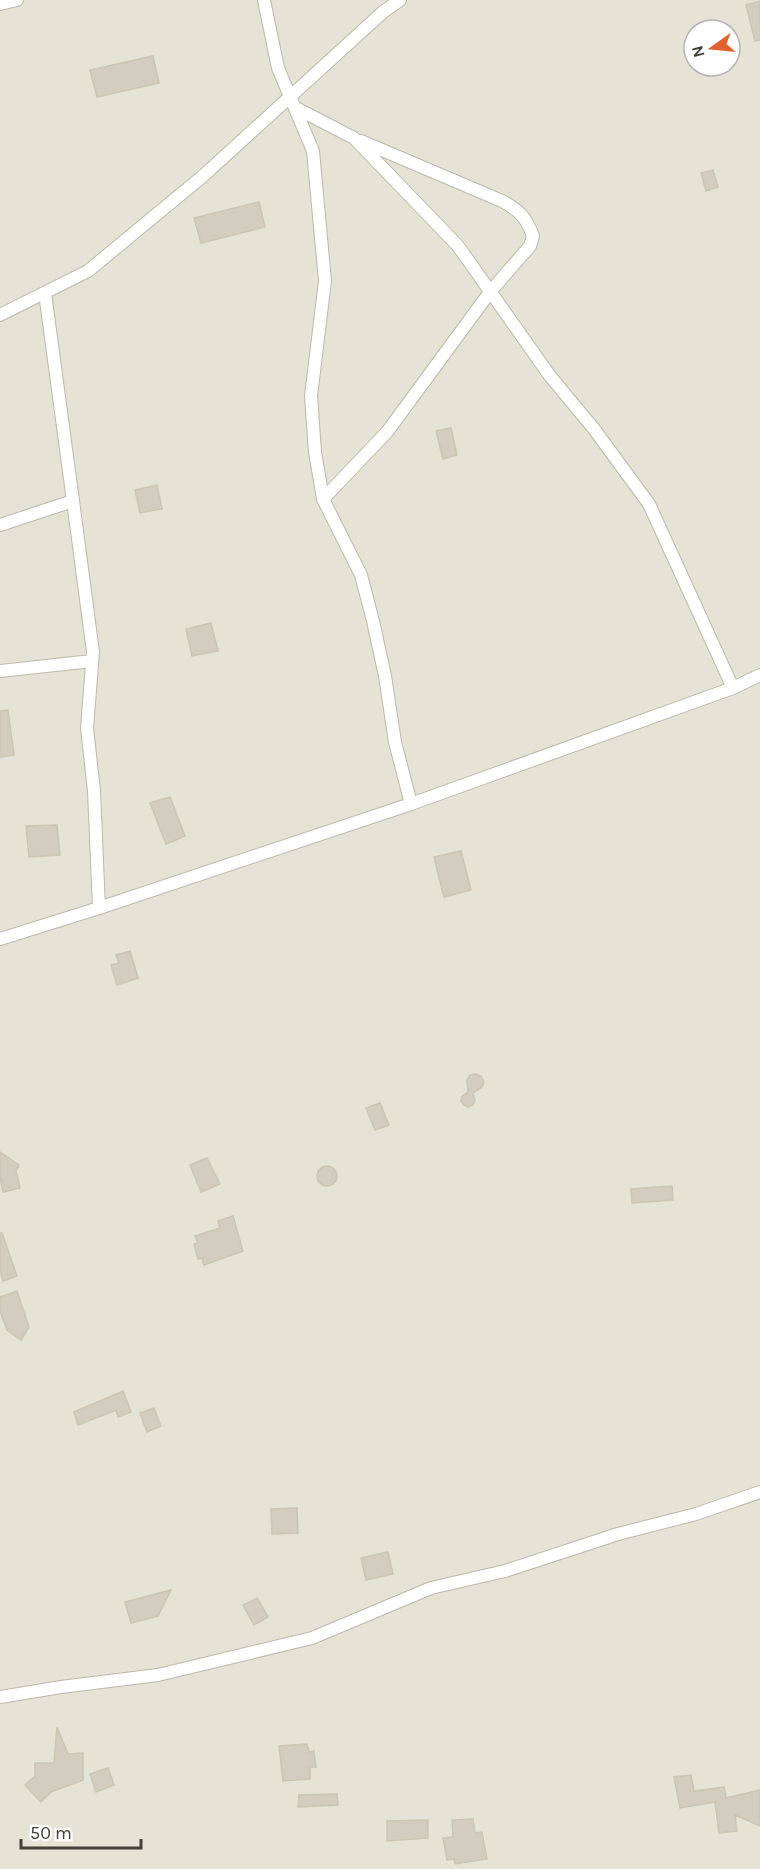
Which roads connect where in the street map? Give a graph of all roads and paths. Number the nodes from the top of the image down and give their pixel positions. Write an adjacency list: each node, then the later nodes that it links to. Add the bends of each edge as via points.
1 (264, 0): 3 (street, via 278,68)
2 (400, 0): 3 (street)
3 (291, 95): 4 (street); 7 (street, via 203,176 88,272)
4 (296, 108): 5 (street); 9 (street, via 313,151 325,281 312,396)
5 (354, 138): 6 (street, via 458,246); 6 (street, via 517,209 533,236 530,246)
6 (490, 292): 9 (street, via 387,432); 15 (street, via 649,504)
7 (45, 293): 8 (street); 10 (street)
8 (0, 315)
9 (323, 499): 16 (street, via 361,575 376,632 394,742)
10 (73, 501): 11 (street); 12 (street)
11 (0, 525)
12 (92, 661): 13 (street); 17 (street, via 87,728)
13 (0, 671)
14 (760, 675): 15 (street)
15 (733, 688): 16 (street)
16 (411, 804): 17 (street)
17 (99, 908): 18 (street)
18 (0, 939)
19 (760, 1492): 20 (street, via 505,1571 431,1588 312,1638 158,1675)
20 (0, 1697)

